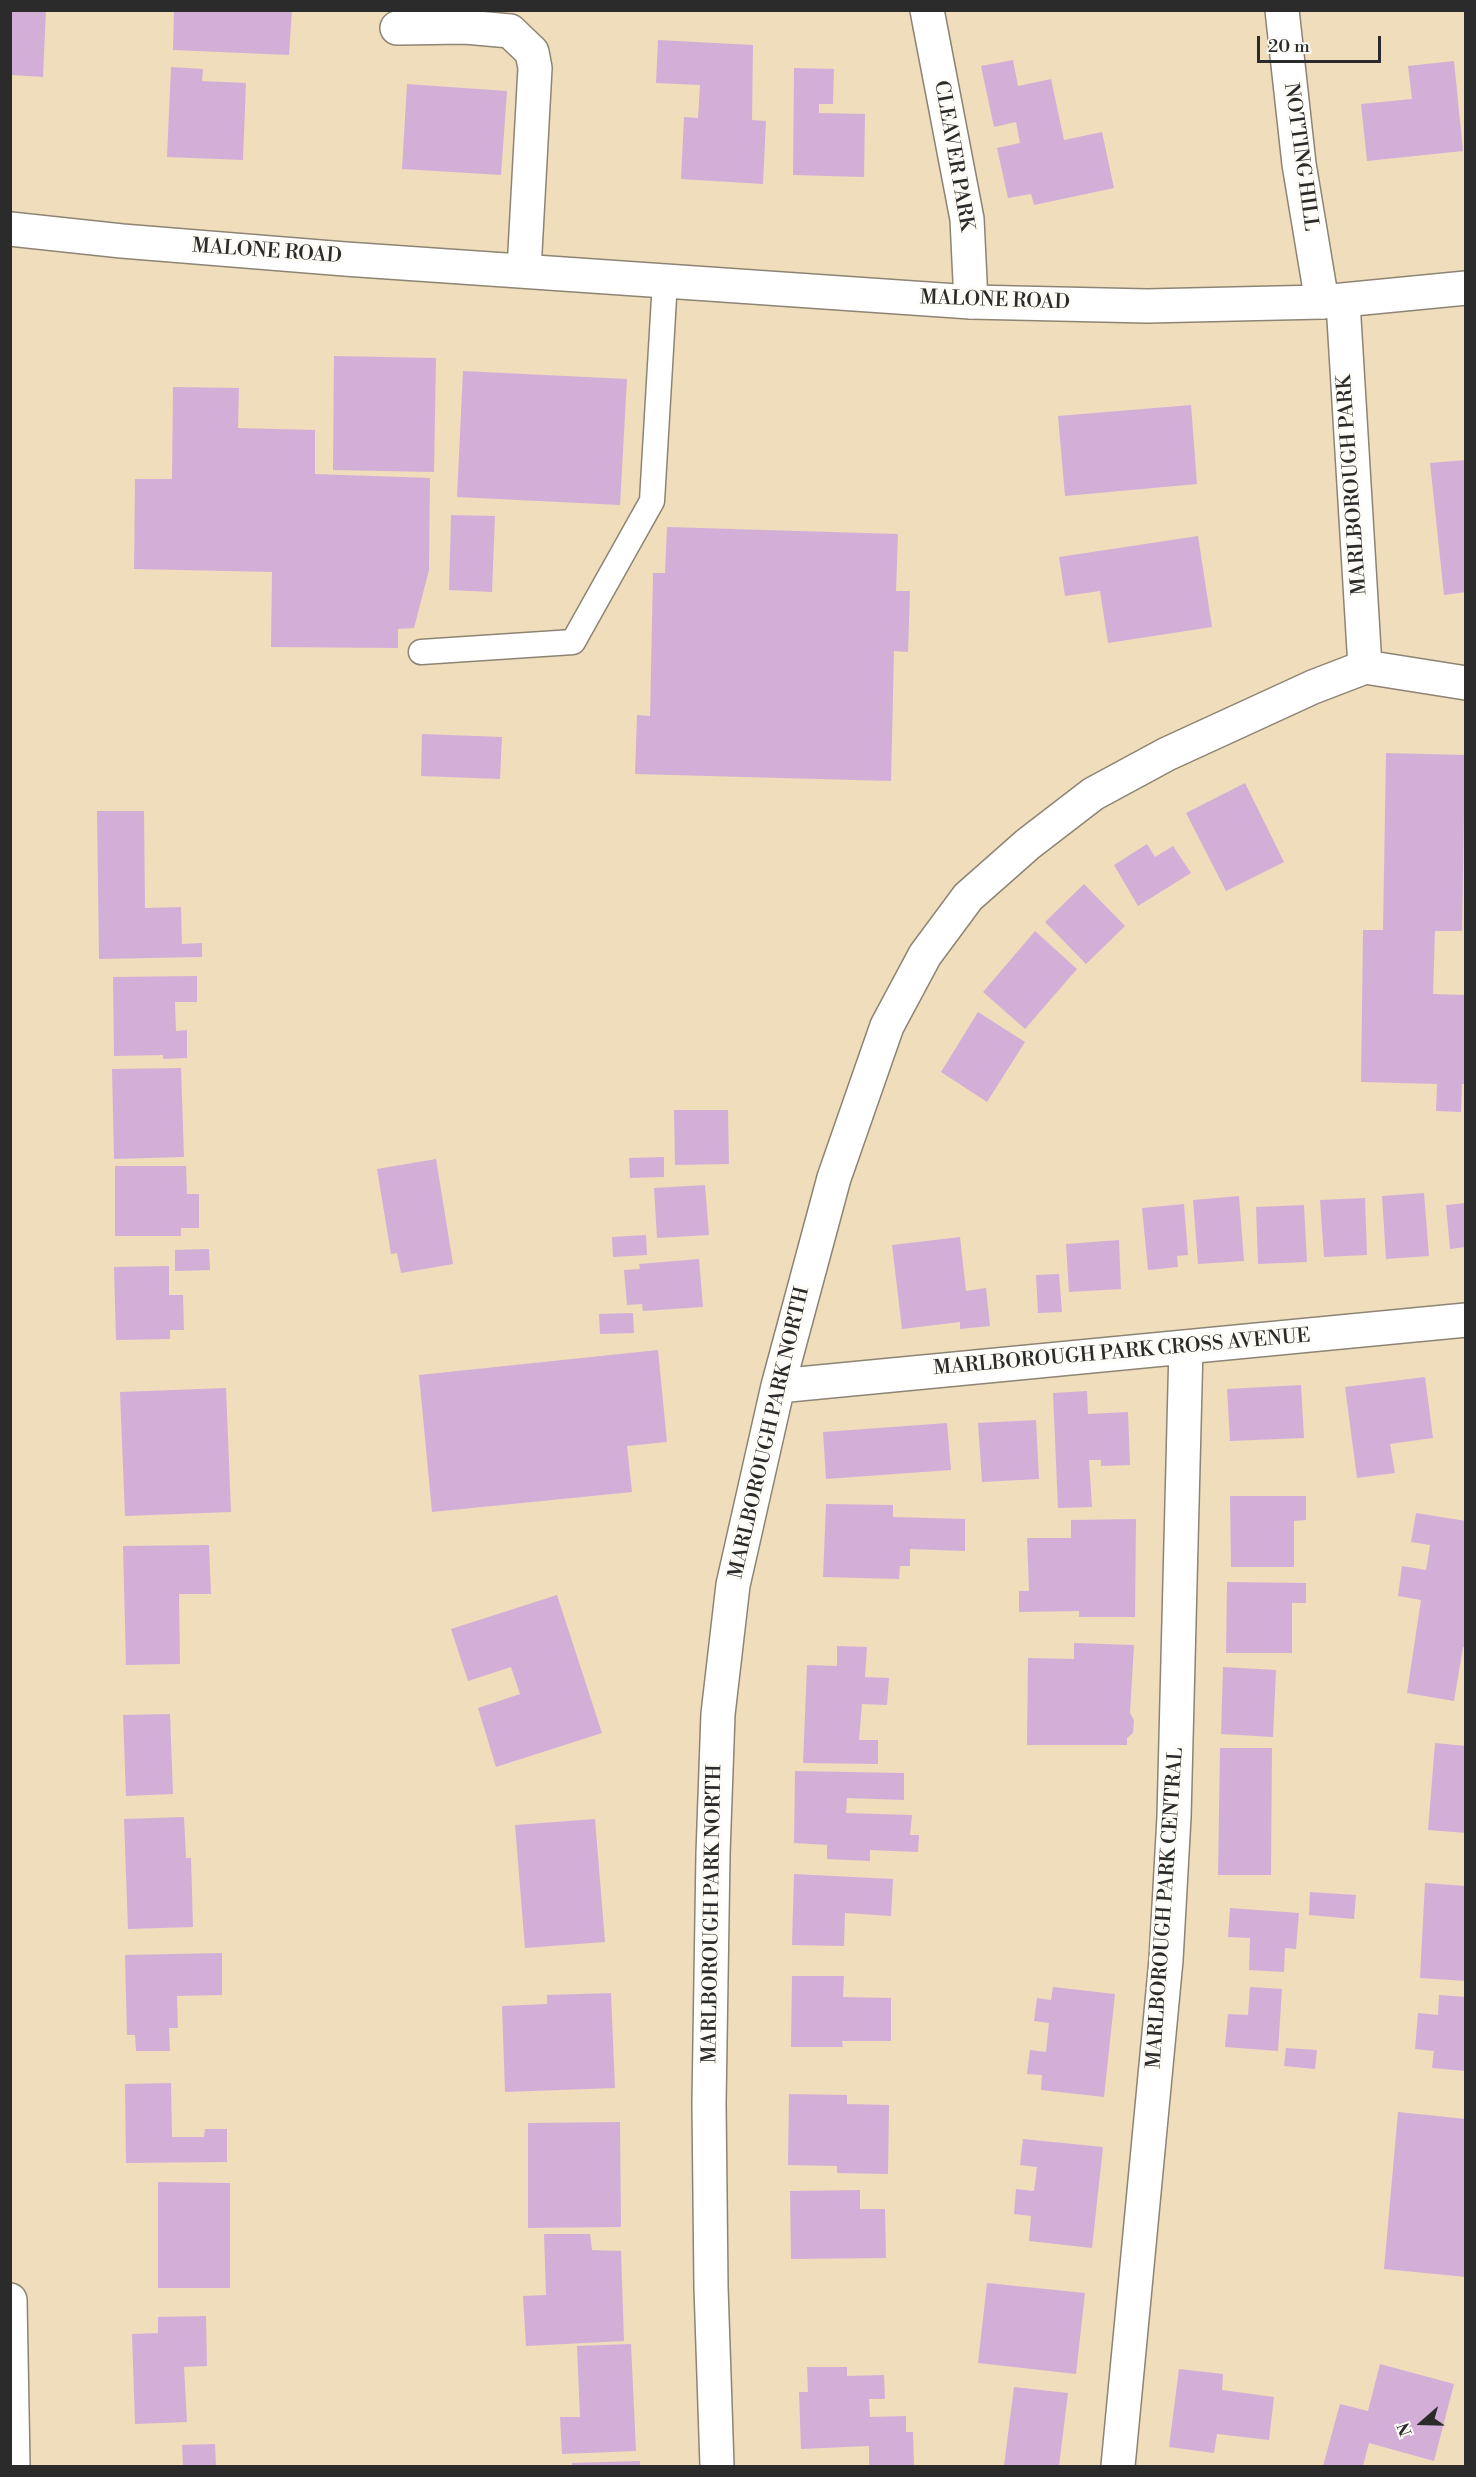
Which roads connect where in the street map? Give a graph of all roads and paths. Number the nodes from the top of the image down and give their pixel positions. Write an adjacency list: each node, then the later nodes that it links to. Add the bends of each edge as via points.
1 (927, 10): 9 (street, CLEAVER PARK, via 967,219)
2 (1282, 10): 10 (street, NOTTING HILL, via 1299,164)
3 (466, 19): 4 (street); 6 (street, via 510,31 532,52 535,68)
4 (397, 28)
5 (10, 229): 6 (street, MALONE ROAD, via 122,241)
6 (524, 270): 7 (street, MALONE ROAD)
7 (665, 281): 9 (street, MALONE ROAD); 11 (lane, via 652,501 573,642)
8 (1466, 288): 10 (street, MALONE ROAD)
9 (971, 302): 10 (street, MALONE ROAD, via 1147,306)
10 (1333, 302): 12 (street, MARLBOROUGH PARK)
11 (421, 652)
12 (1365, 668): 13 (street); 16 (street, MARLBOROUGH PARK NORTH, via 1313,687 1167,754 1093,794 968,897 925,955 886,1026 834,1178)
13 (1466, 682)
14 (1466, 1320): 15 (street, MARLBOROUGH PARK CROSS AVENUE)
15 (1186, 1347): 16 (street, MARLBOROUGH PARK CROSS AVENUE); 20 (street, MARLBOROUGH PARK CENTRAL, via 1167,1948)
16 (778, 1386): 19 (street, MARLBOROUGH PARK NORTH, via 733,1585 718,1714 709,2103)
17 (10, 2300): 18 (street)
18 (13, 2466)
19 (717, 2466)
20 (1118, 2466)

